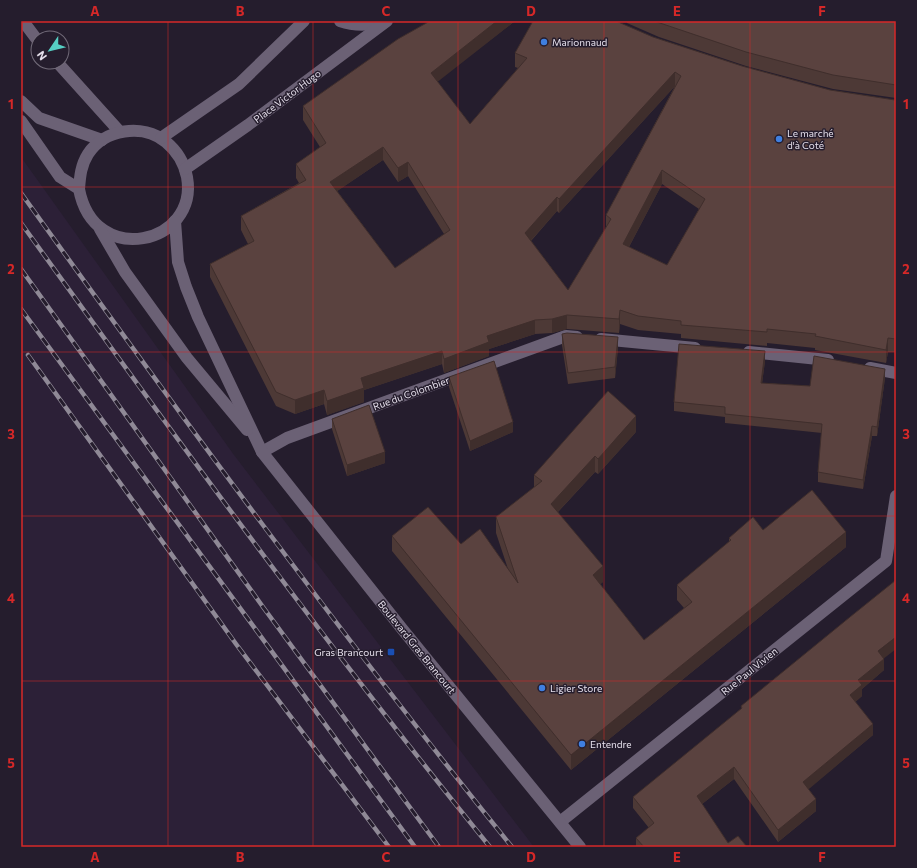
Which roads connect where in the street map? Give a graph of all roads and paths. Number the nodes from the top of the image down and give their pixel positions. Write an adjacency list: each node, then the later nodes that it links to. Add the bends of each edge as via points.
1 (23, 21): 5 (main road)
2 (304, 21): 10 (main road, via 239,84)
3 (340, 21): 4 (main road, via 350,25 369,26)
4 (386, 21): 12 (main road, Place Victor Hugo)
5 (30, 30)
6 (64, 70): 9 (main road)
7 (21, 102): 11 (main road, via 39,118)
8 (21, 122): 13 (main road, via 60,177)
9 (120, 132): 10 (main road, via 148,132); 11 (main road)
10 (161, 138): 12 (main road, via 180,156)
11 (102, 140): 13 (main road, via 89,154 81,170)
12 (185, 169): 14 (main road, via 188,182 187,196)
13 (79, 189): 15 (main road, via 85,211)
14 (175, 221): 15 (main road, via 162,232 131,240); 21 (main road, via 178,262 186,287)
15 (100, 229): 21 (main road, via 125,272 187,358)
16 (709, 349): 21 (main road, Rue du Colombier, via 566,336)
17 (740, 352): 18 (main road, via 820,358)
18 (842, 363)
19 (858, 366): 20 (main road)
20 (896, 373)
21 (260, 448): 23 (main road, Boulevard Gras Brancourt, via 398,624)
22 (896, 496): 23 (main road, Rue Paul Vivien, via 886,561)
23 (560, 822): 24 (main road, Boulevard Gras Brancourt)
24 (580, 847)

